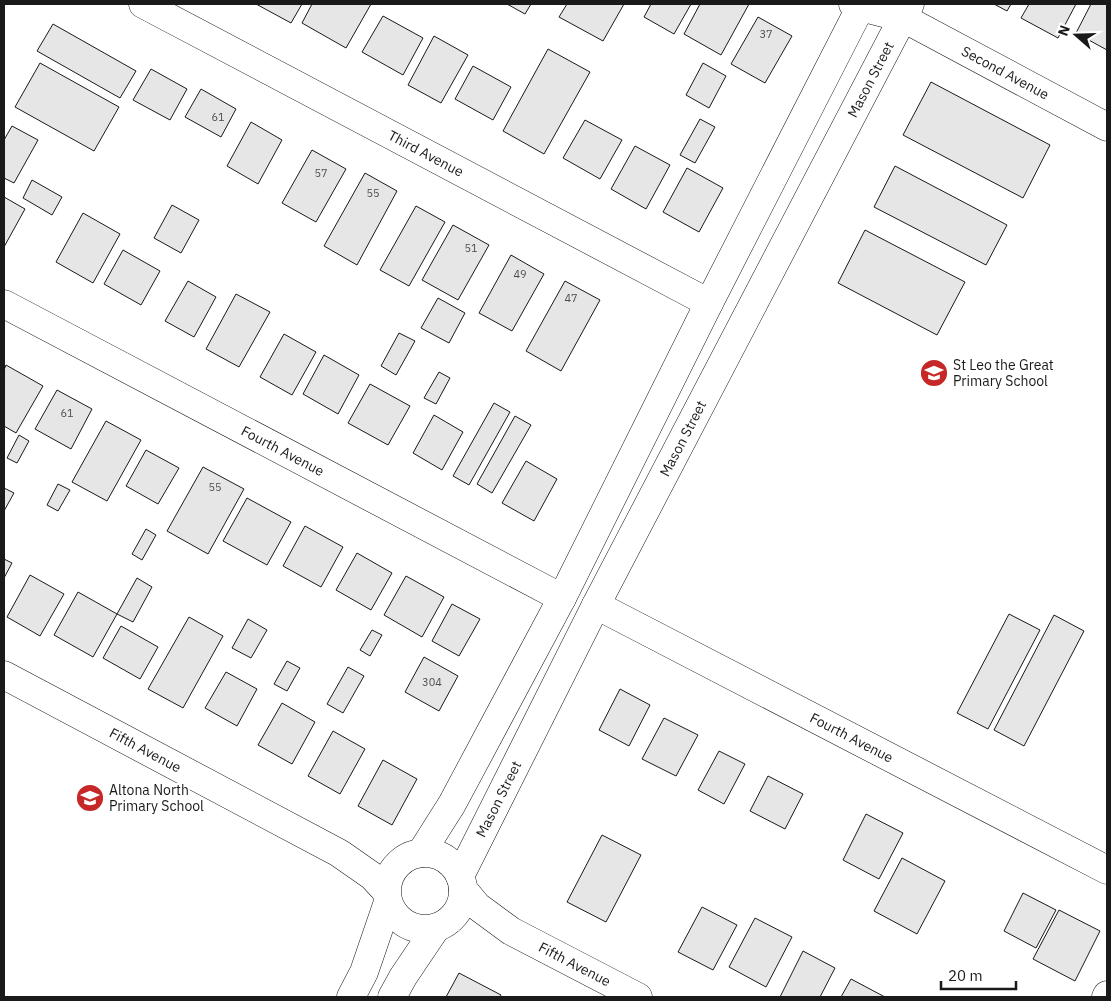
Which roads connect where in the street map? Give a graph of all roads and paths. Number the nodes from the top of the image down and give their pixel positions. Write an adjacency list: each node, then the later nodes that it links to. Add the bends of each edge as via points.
1 (143, 4): 5 (street, Third Avenue)
2 (858, 5): 3 (street, Second Avenue); 5 (street)
3 (906, 11): 4 (street, Second Avenue); 8 (street, Mason Street)
4 (1107, 127)
5 (709, 303): 7 (street)
6 (4, 304): 7 (street, Fourth Avenue)
7 (562, 598): 11 (street, via 452,804)
8 (596, 605): 12 (street, Fourth Avenue); 13 (street, Mason Street)
9 (4, 675): 10 (street, Fifth Avenue)
10 (339, 853): 11 (street, Fifth Avenue, via 378,865); 14 (street, Fifth Avenue, via 372,876)
11 (411, 857): 13 (street, via 432,854 442,858 453,866); 14 (street, via 388,879)
12 (1107, 870)
13 (461, 882): 15 (street, via 461,901 456,913); 16 (street, Fifth Avenue, via 477,906)
14 (387, 896): 15 (street, via 402,922 424,930); 17 (street, via 364,972)
15 (442, 925): 16 (street, Fifth Avenue, via 470,919); 18 (street, via 402,977)
16 (511, 931): 19 (street, Fifth Avenue)
17 (351, 997)
18 (392, 997)
19 (638, 997)

